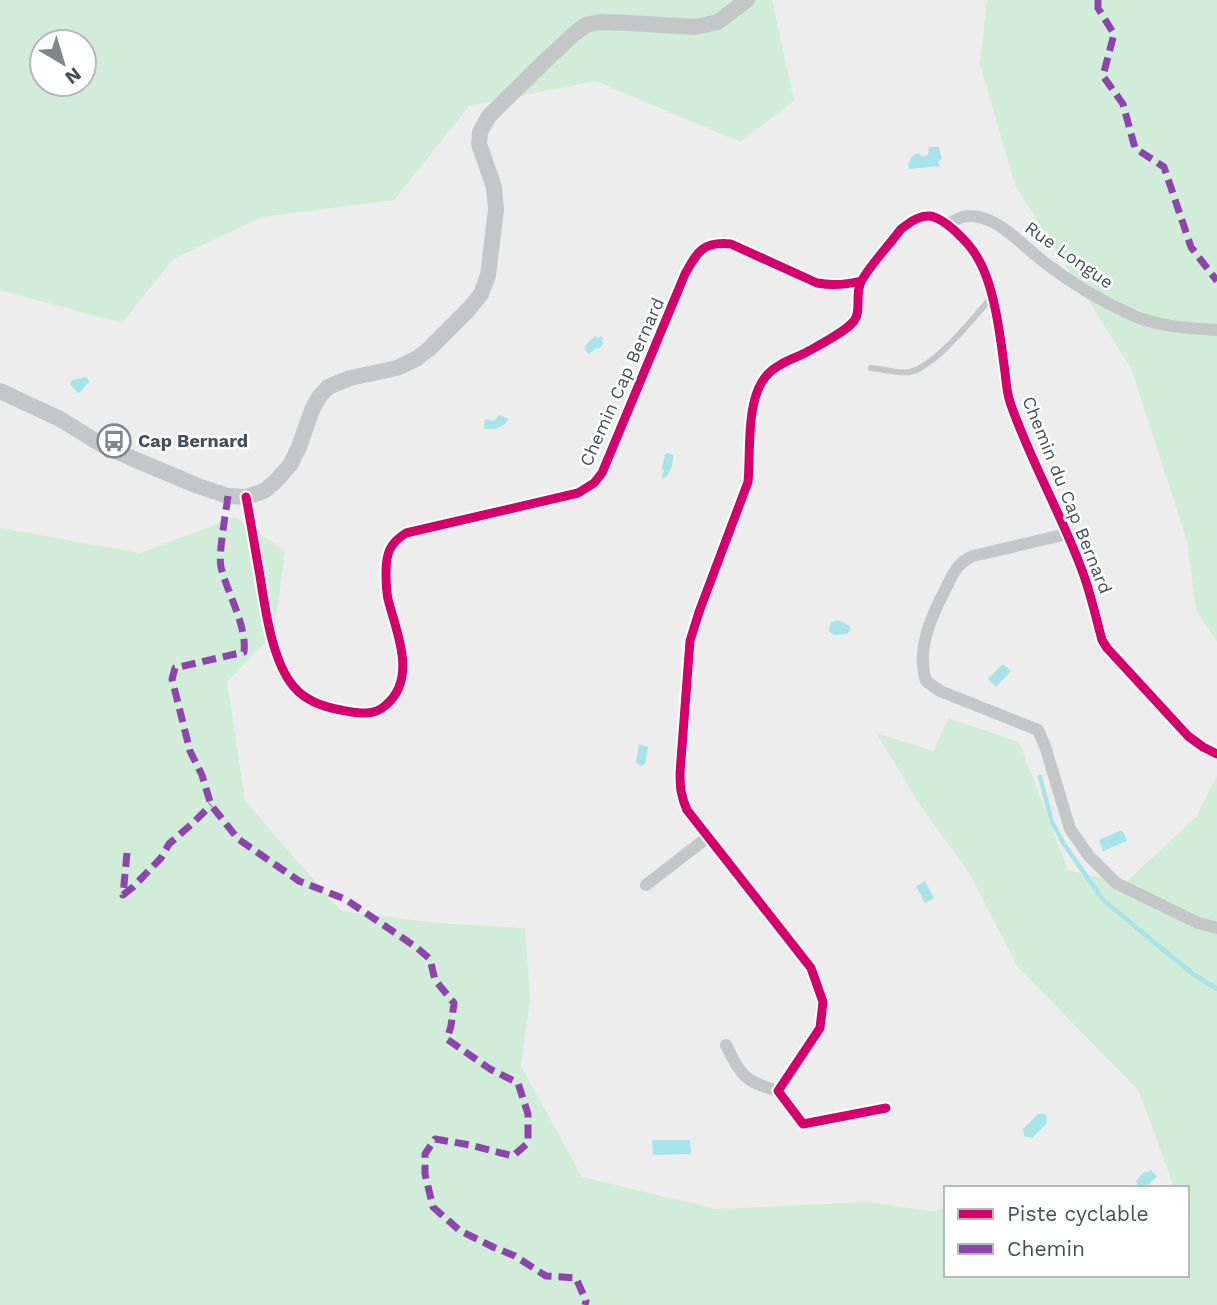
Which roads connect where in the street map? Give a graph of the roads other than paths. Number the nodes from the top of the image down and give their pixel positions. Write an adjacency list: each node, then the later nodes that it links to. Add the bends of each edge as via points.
1 (747, 0): 8 (street, via 718,22 695,27 586,25 489,116 479,144 494,187 496,210 488,275 481,294 416,359 328,387 312,410 290,464 264,491)
2 (948, 225): 3 (street, via 931,216 909,222); 4 (street, Chemin du Cap Bernard, via 977,257); 5 (street, Rue Longue, via 969,215 984,218 1080,287 1119,309 1153,322)
3 (861, 281): 8 (street, Chemin Cap Bernard, via 831,286 817,283 731,244 712,244 695,254 594,483 578,493 407,533 392,543 386,560 387,596 403,657 401,678 386,705 370,713 316,704 299,693 284,674 265,609); 11 (street, via 855,320 824,343 768,373 756,393 748,482 690,641 680,786 687,810)
4 (992, 298): 6 (lane, via 922,366 910,372); 9 (street, Chemin du Cap Bernard, via 1009,398)
5 (1217, 330)
6 (871, 368)
7 (0, 391): 8 (street, via 129,457 228,496)
8 (246, 497)
9 (1067, 534): 10 (street, Chemin du Cap Bernard, via 1107,648 1188,736); 13 (street, via 973,556 958,566 926,635 926,681 940,691 1038,730 1070,829 1089,856 1116,883)
10 (1217, 754)
11 (708, 837): 12 (street); 15 (street, via 811,968 823,1002 820,1028)
12 (646, 886)
13 (1217, 928)
14 (726, 1045): 15 (street, via 744,1077)
15 (778, 1091): 16 (street, via 803,1124)
16 (886, 1108)

